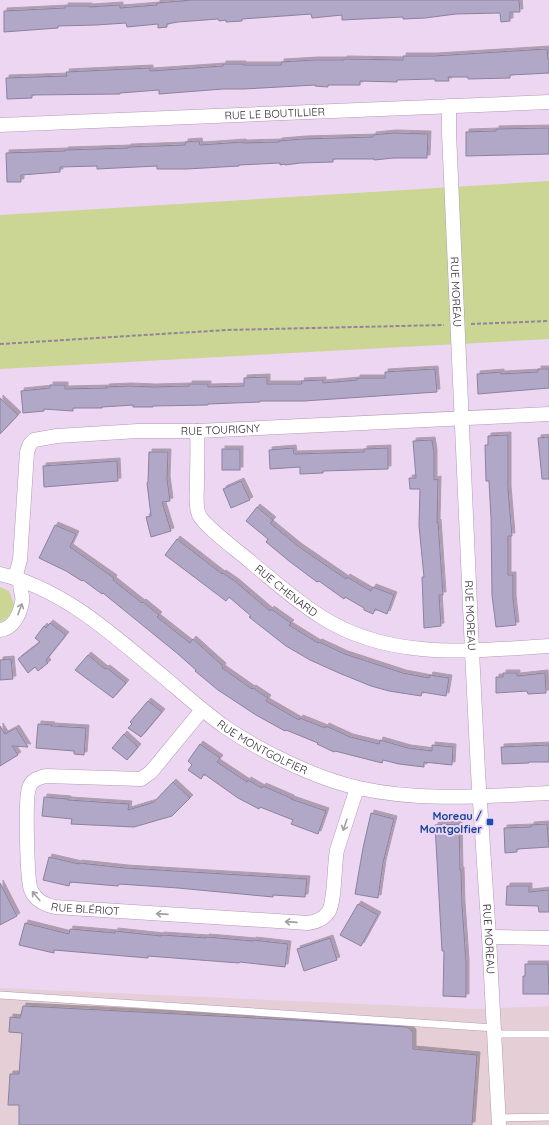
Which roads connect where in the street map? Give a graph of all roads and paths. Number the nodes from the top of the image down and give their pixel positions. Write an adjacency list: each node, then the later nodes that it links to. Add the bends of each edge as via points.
1 (549, 102): 2 (street, RUE LE BOUTILLIER)
2 (449, 106): 3 (street, RUE LE BOUTILLIER); 9 (street, RUE MOREAU)
3 (0, 125)
4 (549, 321): 6 (path)
5 (449, 325): 7 (path, via 226,330)
6 (466, 325)
7 (0, 344)
8 (549, 414): 9 (street, RUE TOURIGNY)
9 (462, 418): 10 (street, RUE TOURIGNY); 15 (street, RUE MOREAU)
10 (197, 431): 12 (street, RUE TOURIGNY, via 138,431 57,436 34,440 27,452); 15 (street, RUE CHENARD, via 197,500 200,517 290,595 332,623 378,642 429,651)
11 (0, 574): 12 (street, RUE MONTGOLFIER)
12 (18, 579): 13 (street, one-way to 12, via 13,623 23,601); 16 (street, RUE MONTGOLFIER, via 57,596 82,611)
13 (0, 630)
14 (549, 646): 15 (street, RUE CHENARD)
15 (472, 651): 19 (street, RUE MOREAU)
16 (202, 710): 17 (street, RUE MONTGOLFIER, via 240,737 273,755); 17 (street, RUE BLÉRIOT, one-way to 16, via 337,850 331,905 326,915 314,922 55,907 39,900 31,891 28,875 27,802 28,788 31,784 46,776 141,779 151,772)
17 (357, 788): 19 (street, RUE MONTGOLFIER, via 425,796)
18 (549, 793): 19 (street, RUE MONTGOLFIER)
19 (480, 796): 20 (street, RUE MOREAU)
20 (489, 937): 21 (street); 23 (street, RUE MOREAU)
21 (549, 938)
22 (0, 995): 23 (lane)
23 (494, 1031): 24 (lane); 26 (street, RUE MOREAU)
24 (549, 1034)
25 (549, 1117): 26 (lane)
26 (499, 1122)

